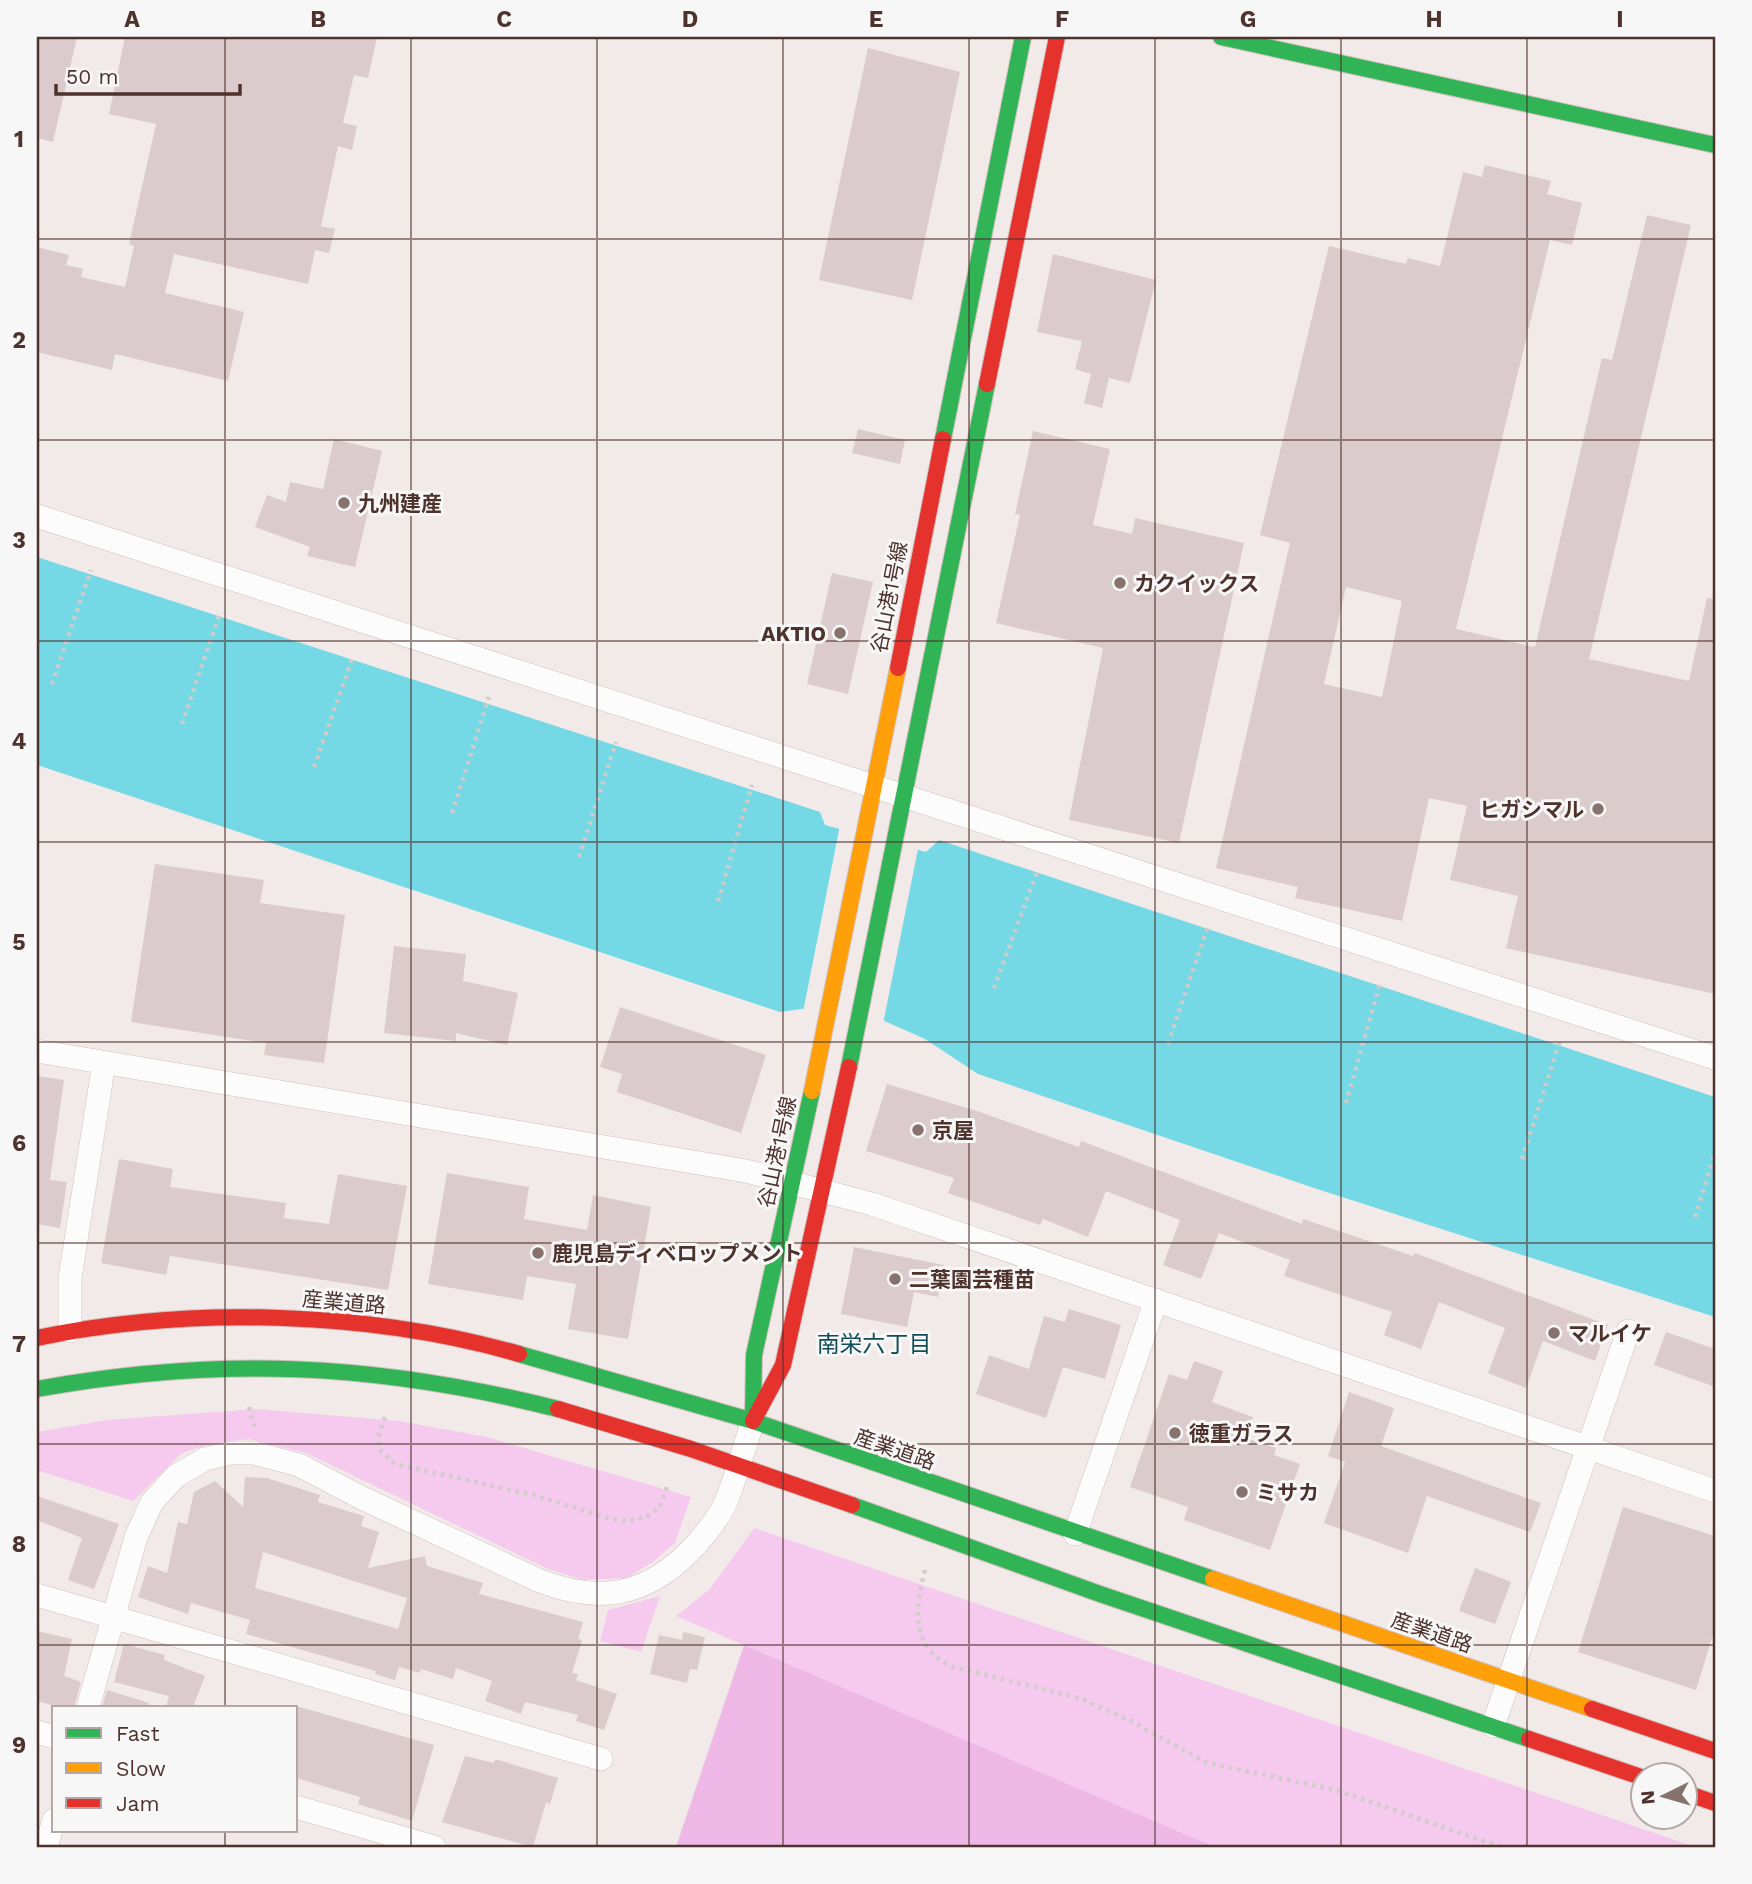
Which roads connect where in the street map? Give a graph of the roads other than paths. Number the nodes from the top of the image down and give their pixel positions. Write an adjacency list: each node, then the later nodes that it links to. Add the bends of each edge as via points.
1 (1023, 37): 6 (main road, 谷山港1号線)
2 (1057, 37): 7 (main road)
3 (1221, 37): 4 (main road)
4 (1715, 145)
5 (37, 516): 6 (street)
6 (873, 785): 7 (street); 11 (main road, 谷山港1号線)
7 (905, 796): 9 (street); 12 (main road)
8 (37, 1051): 10 (street)
9 (1715, 1058)
10 (104, 1063): 11 (street, via 732,1168); 14 (street, via 70,1278)
11 (792, 1184): 12 (street); 18 (main road, 谷山港1号線, via 754,1355)
12 (820, 1191): 13 (street, via 872,1204); 18 (main road, via 783,1365)
13 (1156, 1300): 19 (street); 22 (street)
14 (70, 1331): 16 (main road, 産業道路); 18 (main road, 産業道路, via 232,1318 374,1325 485,1344)
15 (1628, 1331): 19 (street)
16 (37, 1338)
17 (37, 1389): 20 (main road, via 91,1378 238,1367 381,1376 486,1391)
18 (753, 1421): 20 (street); 22 (main road, 産業道路)
19 (1588, 1449): 21 (street); 25 (street)
20 (738, 1464): 24 (street, via 725,1504 682,1559 640,1587 598,1595 566,1591 540,1581 299,1465 254,1453 205,1459 176,1476 152,1502 136,1537); 27 (main road, via 1019,1566)
21 (1715, 1490)
22 (1075, 1534): 25 (main road, 産業道路)
23 (37, 1595): 24 (street)
24 (114, 1616): 26 (street); 29 (street)
25 (1509, 1680): 27 (street); 28 (main road, 産業道路)
26 (88, 1706)
27 (1493, 1726): 30 (main road)
28 (1715, 1751)
29 (601, 1759)
30 (1630, 1773)
31 (298, 1808): 34 (street)
32 (52, 1827): 33 (street)
33 (46, 1847)
34 (434, 1847)

